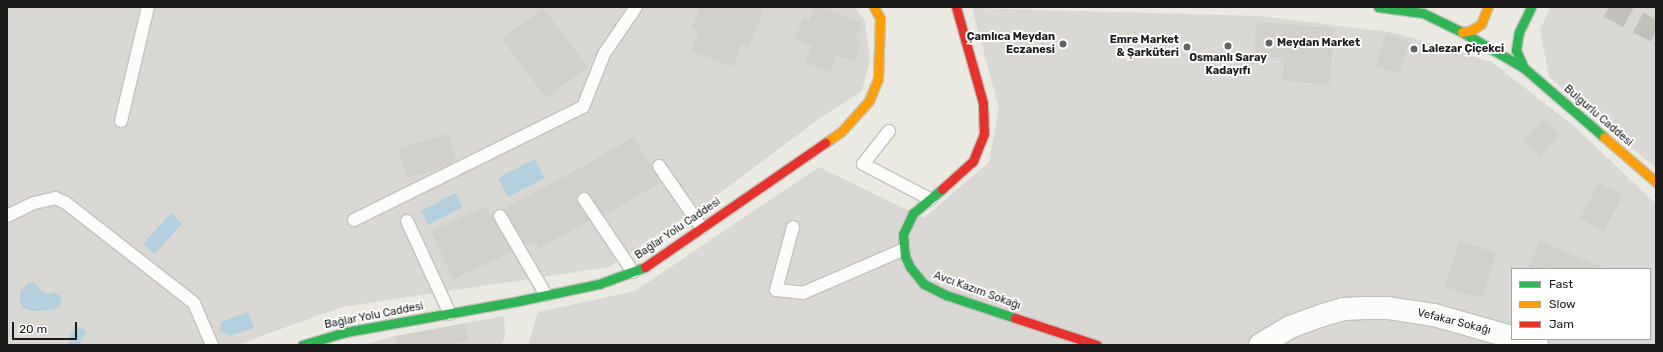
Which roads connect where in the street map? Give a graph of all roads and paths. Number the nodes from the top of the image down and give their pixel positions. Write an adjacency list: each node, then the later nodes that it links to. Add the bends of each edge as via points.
1 (148, 7): 12 (lane)
2 (636, 7): 20 (lane, via 604,54 583,107)
3 (874, 7): 23 (street, Bağlar Yolu Caddesi, via 880,18 878,79 869,101 841,132)
4 (956, 7): 17 (street, Avcı Kazım Sokağı, via 983,103 984,134 973,161)
5 (1378, 7): 9 (street)
6 (1415, 7): 9 (street)
7 (1488, 7): 10 (street, via 1481,24 1472,30)
8 (1530, 7): 11 (street, via 1519,32 1516,50)
9 (1423, 13): 10 (street, Bulgurlu Caddesi)
10 (1462, 32): 11 (street, Bulgurlu Caddesi)
11 (1524, 68): 15 (street, Bulgurlu Caddesi)
12 (121, 121)
13 (889, 131): 17 (lane, via 863,164)
14 (659, 166): 23 (lane)
15 (1656, 182)
16 (584, 199): 25 (lane)
17 (930, 199): 24 (street, Avcı Kazım Sokağı, via 913,213 903,234)
18 (7, 216): 30 (lane, via 34,203 55,198 66,203 194,303)
19 (500, 216): 26 (lane)
20 (354, 220)
21 (407, 221): 27 (lane)
22 (793, 227): 24 (lane, via 776,290 803,293)
23 (702, 228): 25 (street, Bağlar Yolu Caddesi, via 649,266)
24 (904, 249): 32 (street, Avcı Kazım Sokağı, via 910,266 924,284 946,295)
25 (633, 272): 26 (street, Bağlar Yolu Caddesi, via 599,284)
26 (546, 295): 27 (street, Bağlar Yolu Caddesi)
27 (450, 314): 31 (street, Bağlar Yolu Caddesi, via 346,332)
28 (1511, 337): 33 (street, Vefakar Sokağı, via 1434,315 1388,308 1365,308 1344,309 1290,327)
29 (1521, 340): 34 (street)
30 (212, 345)
31 (302, 345)
32 (1098, 345)
33 (1260, 345)
34 (1537, 345)

